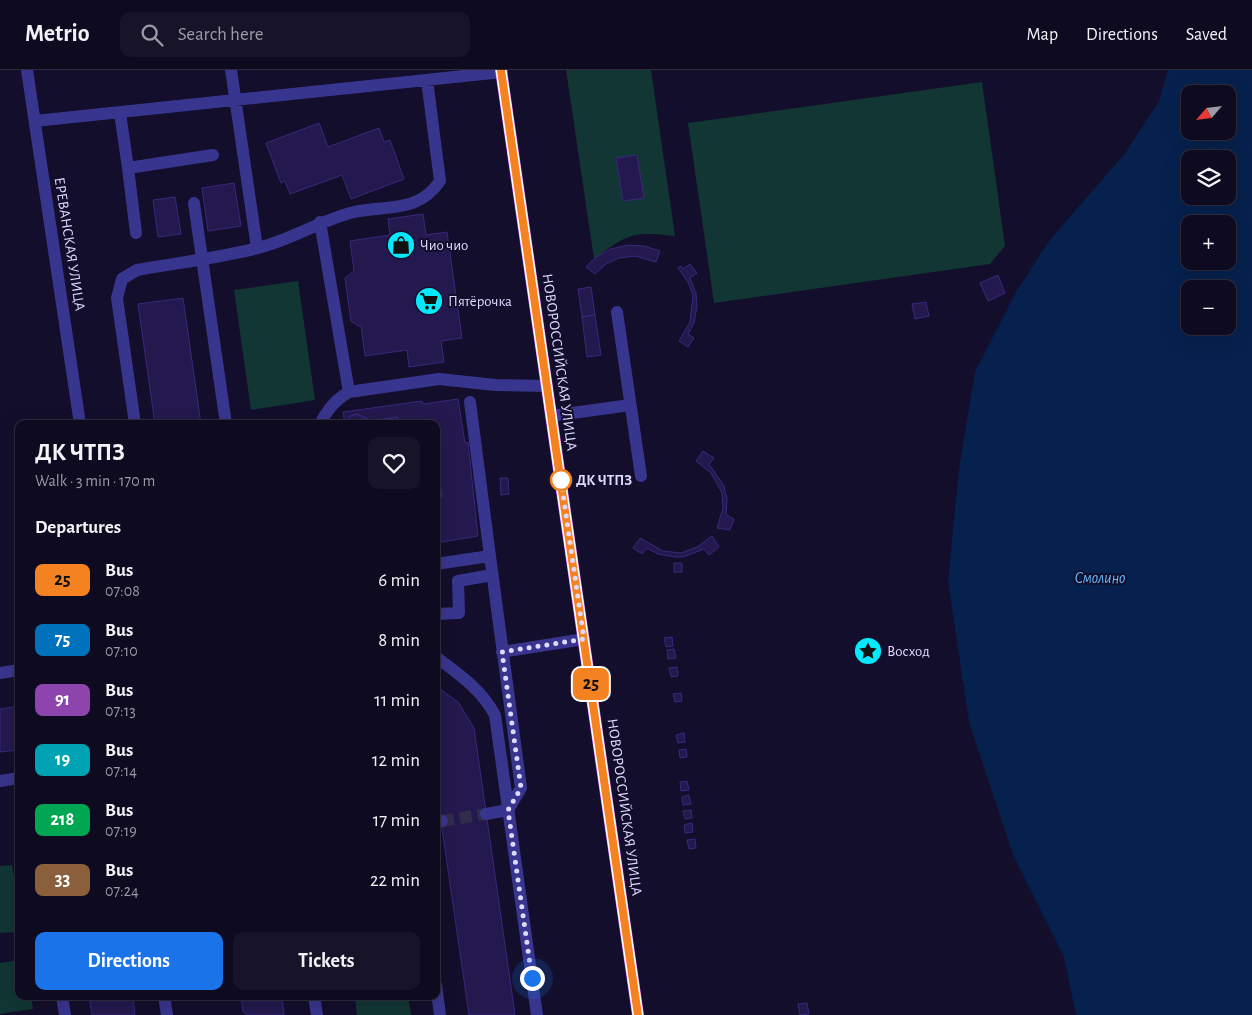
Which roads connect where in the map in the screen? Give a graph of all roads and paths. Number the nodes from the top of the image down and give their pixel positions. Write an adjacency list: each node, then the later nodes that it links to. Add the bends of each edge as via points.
1 (27, 70): 7 (street, ЕРЕВАНСКАЯ УЛИЦА)
2 (231, 70): 5 (street)
3 (501, 71): 4 (street); 16 (main road, НОВОРОССИЙСКАЯ УЛИЦА)
4 (427, 80): 5 (street); 11 (street, via 440,182 430,195 416,203 352,212)
5 (235, 100): 6 (street); 13 (street)
6 (120, 113): 7 (street); 9 (street)
7 (35, 121): 21 (street, ЕРЕВАНСКАЯ УЛИЦА)
8 (213, 155): 9 (street)
9 (128, 168): 12 (street)
10 (194, 204): 14 (street)
11 (320, 222): 13 (street, via 290,238); 17 (street)
12 (136, 233)
13 (257, 248): 14 (street)
14 (202, 258): 22 (street, via 137,270 122,279 117,298); 23 (street)
15 (617, 312): 19 (street)
16 (547, 386): 17 (street, via 439,379); 20 (main road, НОВОРОССИЙСКАЯ УЛИЦА)
17 (349, 392): 24 (street, via 338,398)
18 (470, 402): 26 (street)
19 (630, 405): 20 (street); 25 (street)
20 (551, 416): 30 (main road, НОВОРОССИЙСКАЯ УЛИЦА)
21 (79, 420)
22 (134, 420)
23 (225, 420)
24 (322, 420)
25 (641, 476)
26 (490, 556): 27 (street); 28 (street)
27 (440, 563)
28 (492, 575): 29 (street, via 458,581 459,613); 31 (street)
29 (440, 614)
30 (584, 639): 31 (street); 48 (main road, НОВОРОССИЙСКАЯ УЛИЦА)
31 (502, 652): 37 (street, via 521,788)
32 (440, 660): 37 (street, via 476,686 495,715)
33 (15, 671): 34 (street)
34 (0, 673)
35 (15, 779): 36 (street)
36 (0, 781)
37 (508, 810): 38 (street); 47 (street)
38 (486, 814)
39 (63, 1000): 43 (street)
40 (165, 1000): 44 (street)
41 (315, 1000): 45 (street)
42 (438, 1000): 46 (street)
43 (65, 1015)
44 (167, 1015)
45 (317, 1015)
46 (440, 1015)
47 (537, 1015)
48 (638, 1015)

